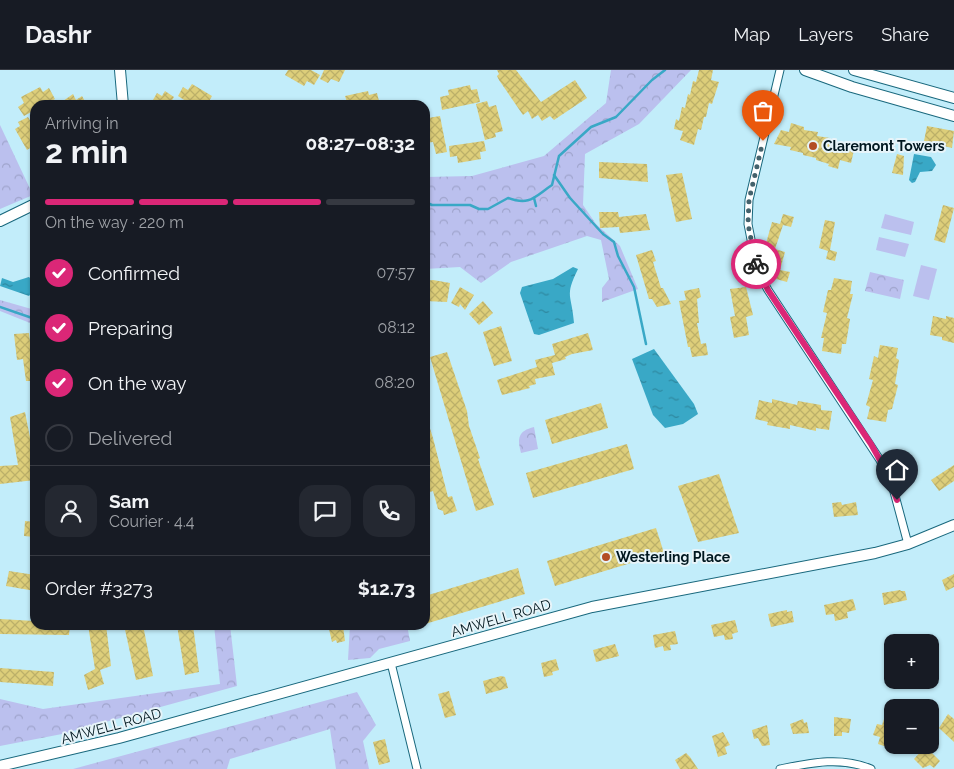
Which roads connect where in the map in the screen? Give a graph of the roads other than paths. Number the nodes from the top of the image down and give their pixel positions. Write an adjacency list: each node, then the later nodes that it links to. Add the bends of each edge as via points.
1 (120, 70): 6 (main road)
2 (780, 70): 11 (street, via 749,200 748,224 758,272 880,460 893,488)
3 (805, 70): 7 (main road)
4 (854, 70): 5 (main road)
5 (954, 98)
6 (123, 100)
7 (954, 116)
8 (30, 206): 9 (main road)
9 (0, 221)
10 (954, 525): 11 (main road, AMWELL ROAD)
11 (908, 544): 12 (main road, AMWELL ROAD, via 618,601)
12 (391, 663): 13 (main road, AMWELL ROAD, via 91,746); 14 (street)
13 (0, 766)
14 (417, 769)
15 (780, 769): 16 (street, via 829,762)
16 (871, 769)

